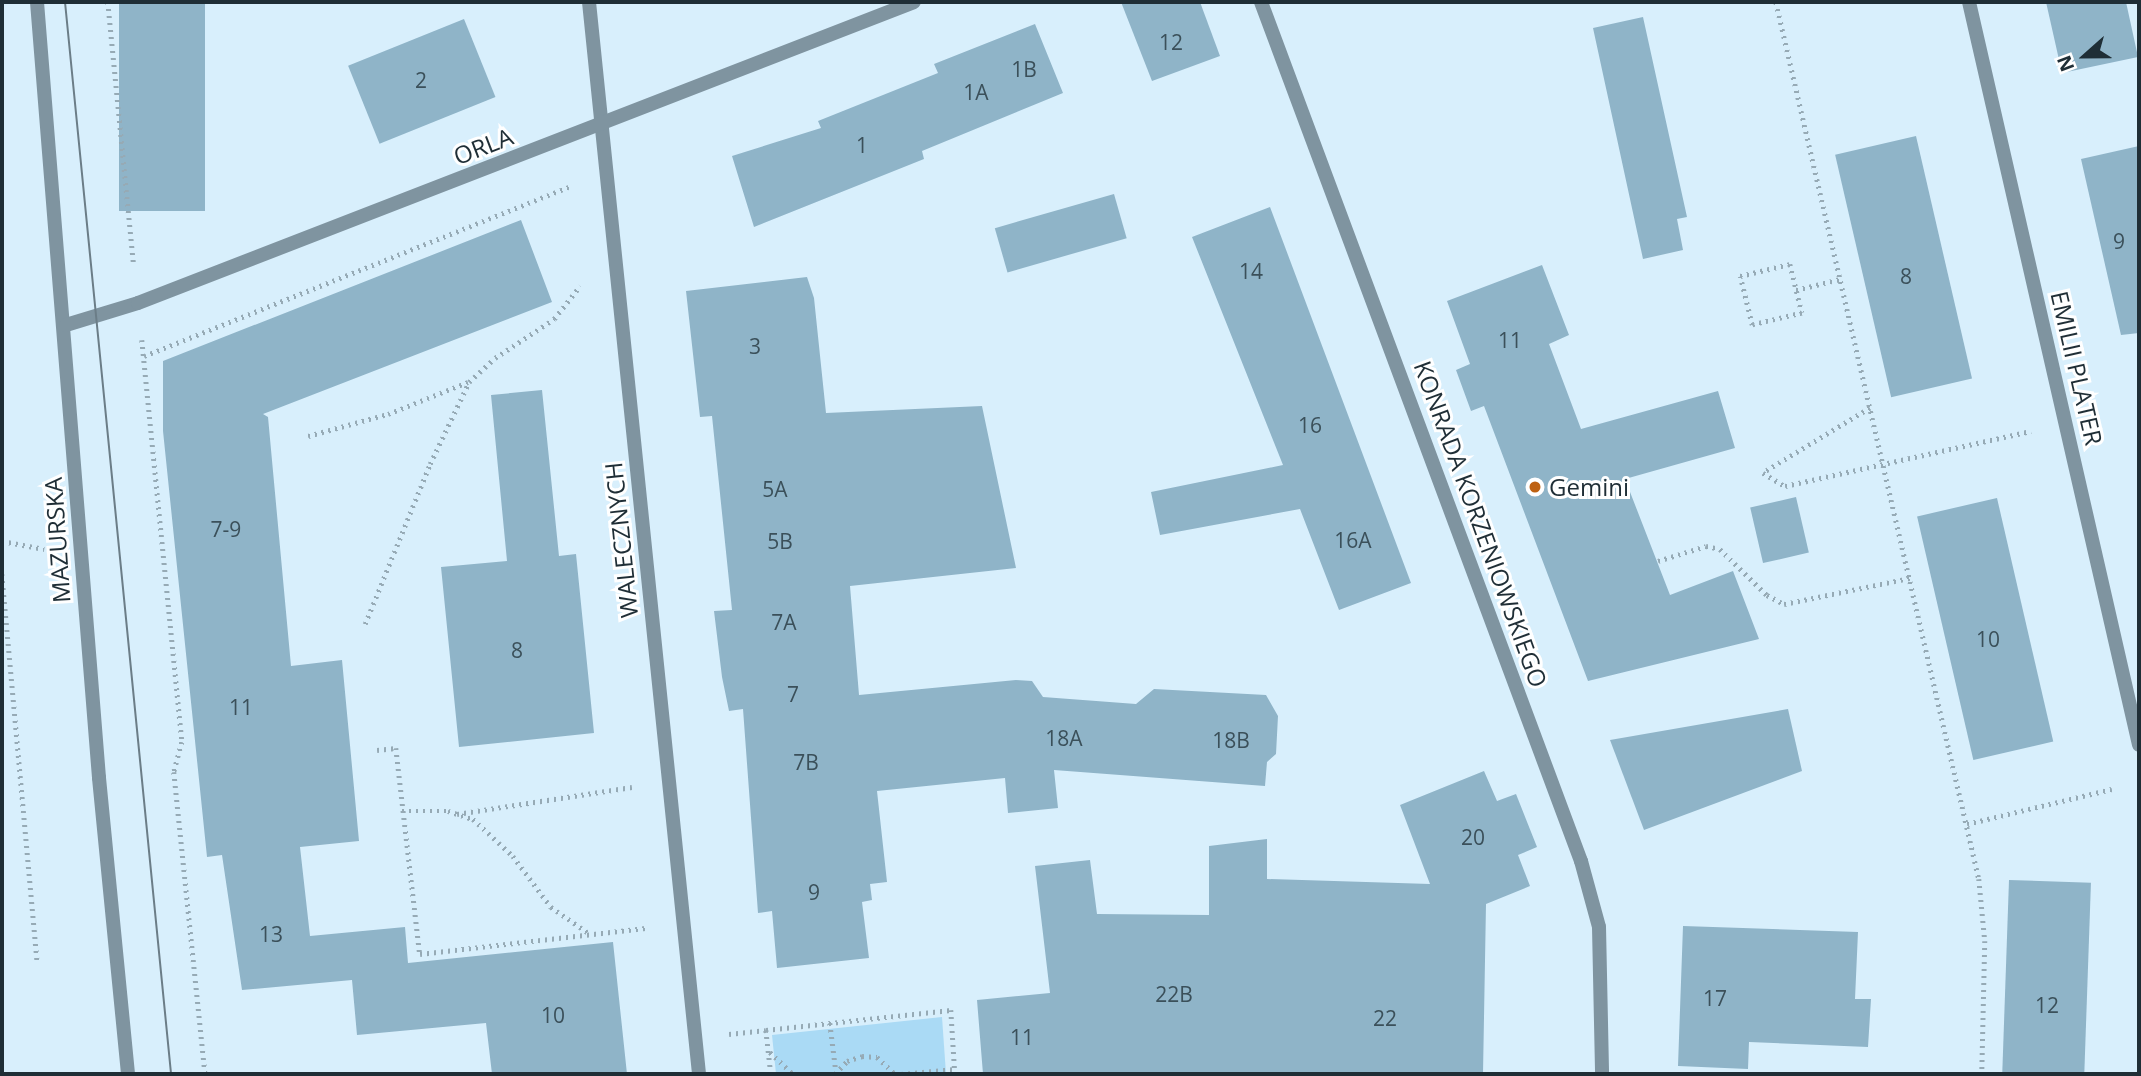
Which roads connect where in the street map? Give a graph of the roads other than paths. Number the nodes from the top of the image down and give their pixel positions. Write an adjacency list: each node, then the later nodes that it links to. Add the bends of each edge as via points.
1 (37, 2): 7 (street, MAZURSKA)
2 (589, 2): 6 (street, WALECZNYCH)
3 (914, 2): 6 (street, ORLA)
4 (1261, 2): 11 (street, KONRADA KORZENIOWSKIEGO, via 1581,861 1599,927)
5 (1969, 2): 8 (street, EMILII PLATER)
6 (602, 124): 7 (street, ORLA, via 138,303); 10 (street, WALECZNYCH)
7 (66, 325): 9 (street, MAZURSKA, via 77,523)
8 (2139, 745)
9 (128, 1074)
10 (699, 1074)
11 (1602, 1074)

